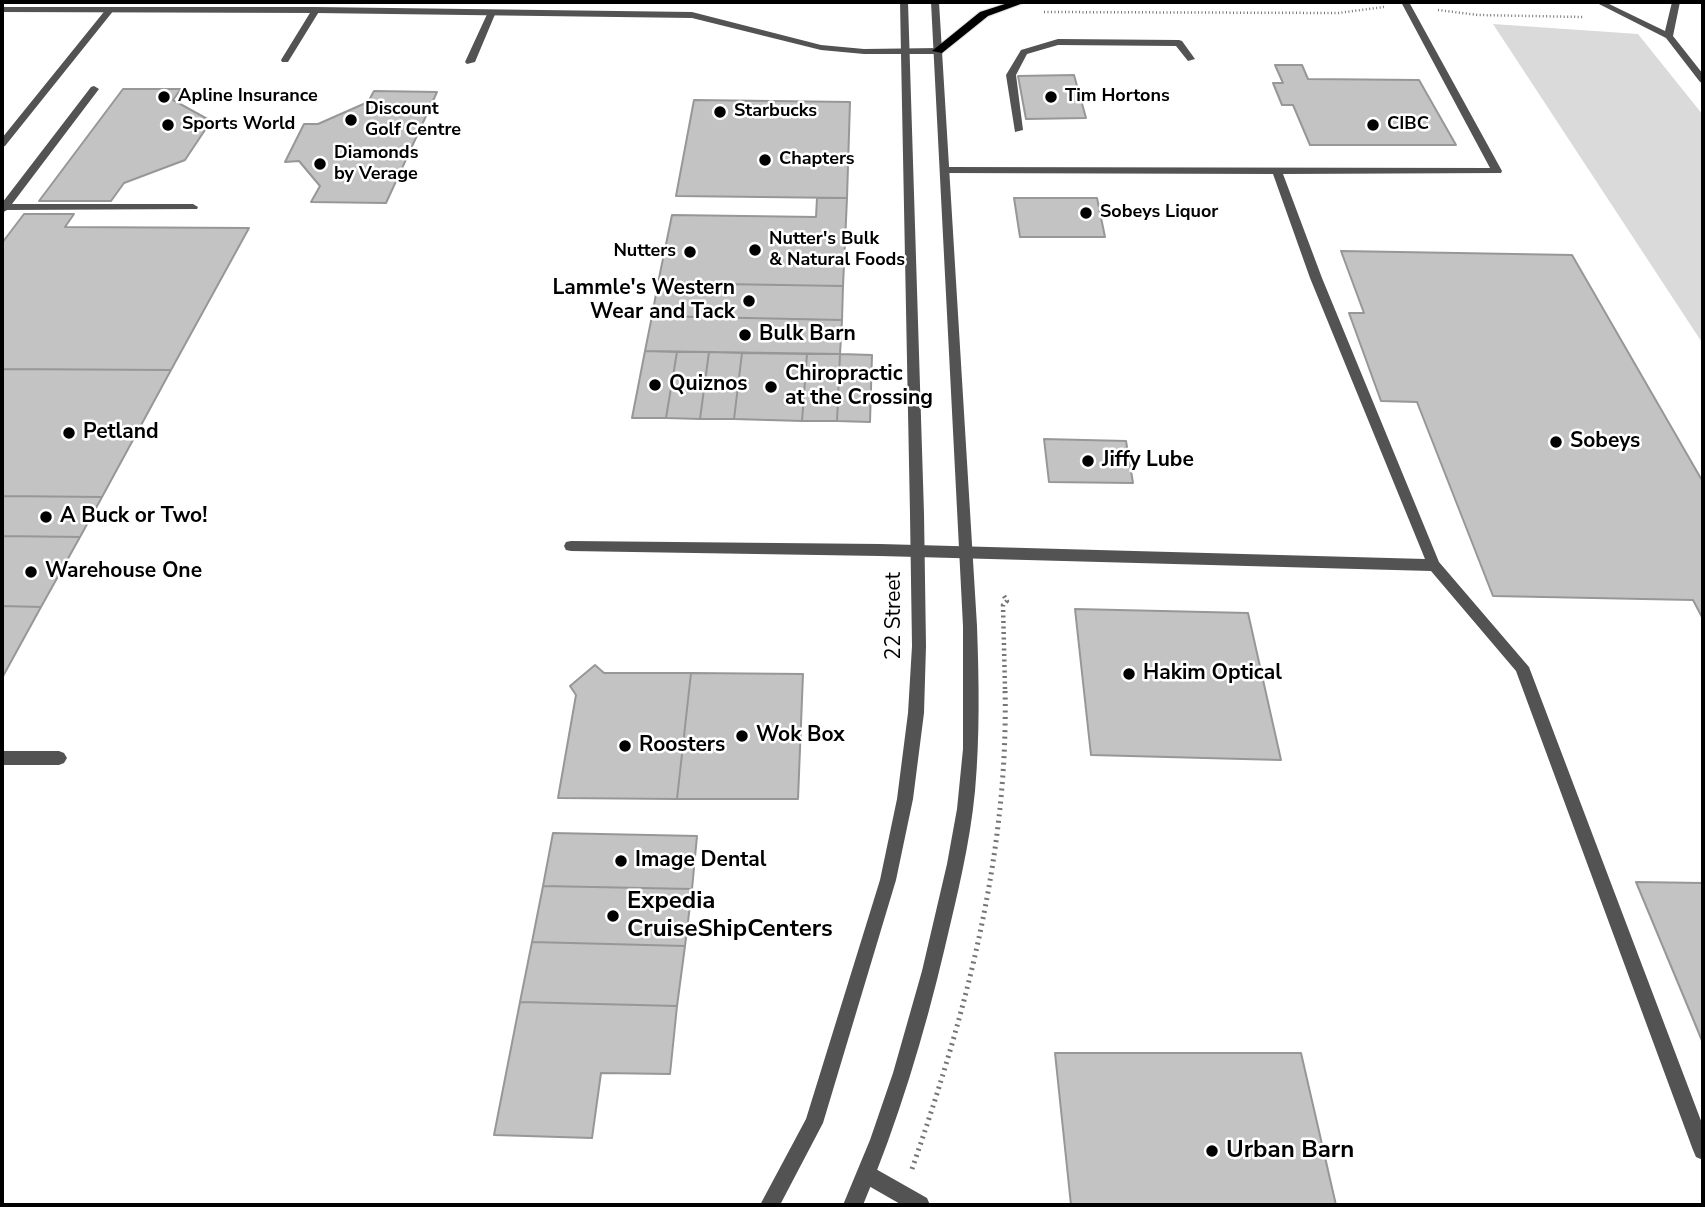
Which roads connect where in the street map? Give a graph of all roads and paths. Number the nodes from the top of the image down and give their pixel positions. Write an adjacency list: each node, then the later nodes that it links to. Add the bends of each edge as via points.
1 (904, 2): 16 (street, 22 Street)
2 (935, 2): 17 (street)
3 (1021, 2): 17 (main road, via 984,14)
4 (1405, 2): 28 (street, via 1497,171)
5 (1599, 2): 15 (street)
6 (1676, 2): 15 (street)
7 (1381, 7): 13 (path, via 1338,13)
8 (1434, 8): 14 (path, via 1469,14)
9 (2, 10): 10 (street)
10 (110, 10): 11 (street); 26 (street)
11 (316, 10): 12 (street); 20 (street)
12 (492, 12): 16 (street, via 692,15 840,50); 22 (street)
13 (1042, 12)
14 (1588, 17)
15 (1670, 36): 19 (street)
16 (907, 51): 17 (street); 32 (street, 22 Street)
17 (938, 51): 27 (street)
18 (1191, 59): 25 (street, via 1179,43 1058,42 1024,52 1011,75)
19 (1687, 59): 21 (street); 23 (street)
20 (285, 60)
21 (1703, 60)
22 (470, 62)
23 (1703, 80)
24 (94, 89): 30 (street)
25 (1018, 130)
26 (2, 144)
27 (945, 170): 28 (street); 33 (street)
28 (1277, 171): 34 (street)
29 (193, 207): 30 (street)
30 (2, 208)
31 (571, 546): 32 (street)
32 (918, 552): 33 (street); 39 (street, 22 Street, via 916,713 888,880 814,1123)
33 (967, 554): 34 (street); 38 (street, via 973,707 959,845 923,1004)
34 (1434, 565): 37 (street, via 1522,667)
35 (2, 758): 36 (street)
36 (59, 758)
37 (1703, 1150)
38 (867, 1174): 40 (street); 41 (street)
39 (770, 1205)
40 (853, 1205)
41 (920, 1205)

